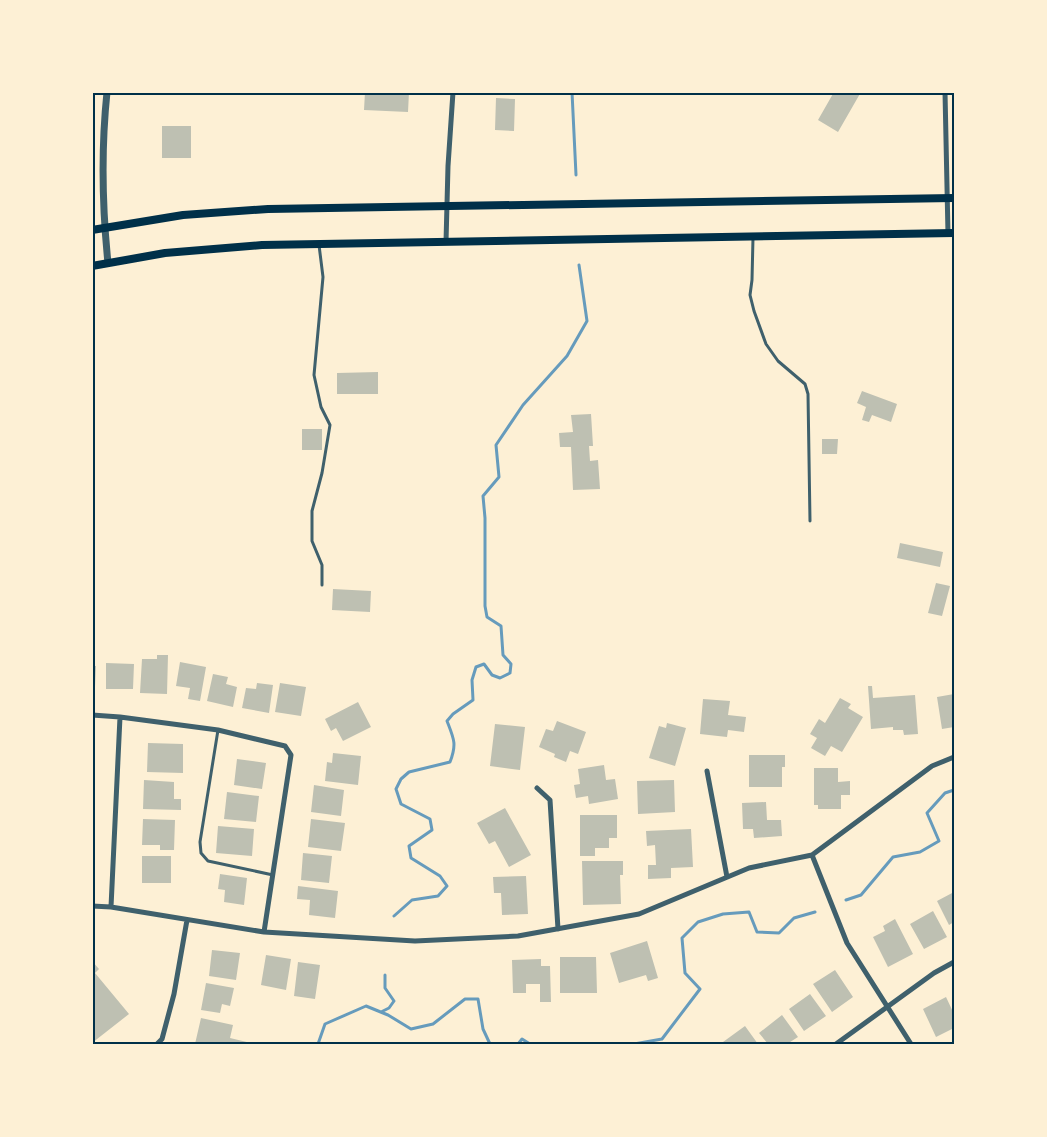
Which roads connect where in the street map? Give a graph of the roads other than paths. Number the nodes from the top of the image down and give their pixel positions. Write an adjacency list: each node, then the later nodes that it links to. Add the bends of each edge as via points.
1 (107, 92): 6 (street, via 102,170)
2 (453, 92): 5 (street)
3 (945, 92): 4 (street)
4 (951, 198): 5 (main road); 8 (street)
5 (447, 206): 6 (main road, via 226,212); 10 (street)
6 (104, 227): 7 (main road); 12 (street)
7 (92, 230)
8 (951, 234): 9 (main road)
9 (753, 237): 10 (main road); 14 (lane, via 750,295 754,311 766,344 778,361 805,384 808,394)
10 (446, 242): 11 (main road)
11 (319, 244): 12 (main road, via 165,253); 15 (lane, via 323,277 314,375 320,407 330,425 312,511 312,541 322,564)
12 (108, 263): 13 (main road)
13 (92, 266)
14 (810, 521)
15 (322, 585)
16 (92, 716): 17 (street)
17 (120, 717): 18 (street); 26 (street)
18 (218, 730): 23 (street, via 284,746 291,755); 23 (lane, via 206,798 201,853 208,861)
19 (954, 757): 22 (street, via 932,766)
20 (707, 771): 24 (street)
21 (537, 788): 28 (street, via 550,800)
22 (812, 855): 24 (street, via 749,868); 31 (street, via 846,943)
23 (273, 875): 29 (street)
24 (727, 877): 28 (street, via 638,914)
25 (92, 906): 26 (street)
26 (111, 907): 27 (street)
27 (186, 920): 29 (street); 32 (street, via 174,994 162,1038)
28 (558, 929): 29 (street, via 518,936 415,940)
29 (264, 932)
30 (954, 962): 31 (street)
31 (887, 1006): 33 (street); 34 (street)
32 (157, 1044)
33 (836, 1044)
34 (911, 1044)

